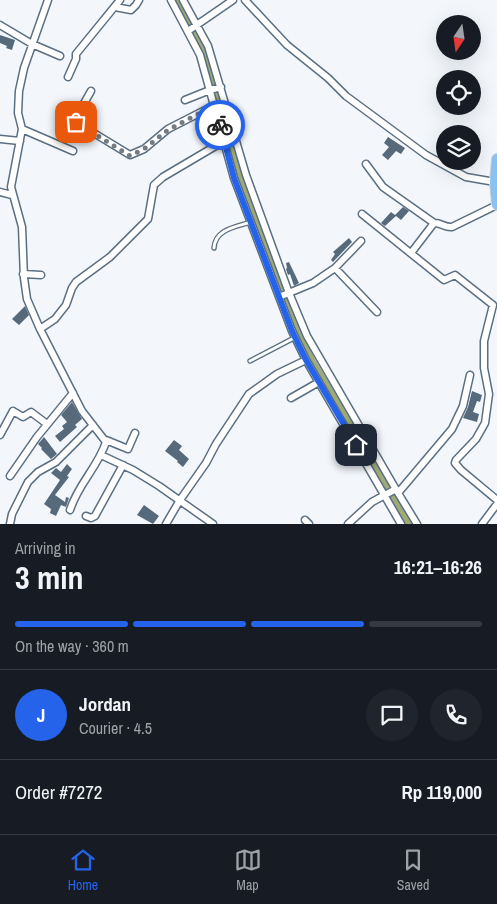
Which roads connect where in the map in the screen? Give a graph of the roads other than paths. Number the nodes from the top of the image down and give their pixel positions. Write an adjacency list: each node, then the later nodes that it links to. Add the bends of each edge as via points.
1 (48, 0): 11 (street)
2 (120, 0): 8 (street)
3 (140, 0): 8 (street, via 131,10)
4 (172, 0): 10 (street)
5 (183, 0): 10 (street)
6 (233, 0): 10 (street)
7 (245, 0): 24 (street, via 287,45 346,96)
8 (115, 7): 13 (street, via 76,54)
9 (0, 25): 11 (street)
10 (193, 28): 14 (street, via 200,55); 14 (street, via 208,46)
11 (32, 44): 12 (street); 19 (street, via 19,91 18,113)
12 (60, 56)
13 (68, 77)
14 (216, 88): 16 (street); 17 (street); 18 (street)
15 (91, 91): 17 (street, via 74,120 130,156 168,130)
16 (185, 100)
17 (215, 105): 18 (street)
18 (224, 117): 22 (street); 28 (street)
19 (22, 129): 21 (street); 23 (street)
20 (0, 139): 21 (street)
21 (20, 141): 31 (street)
22 (224, 141): 28 (street); 45 (street, via 162,177 154,185 149,214 143,225 110,257 76,282 64,309)
23 (73, 150)
24 (436, 159)
25 (497, 159): 29 (highway)
26 (366, 164): 35 (street, via 387,190)
27 (456, 170): 29 (street, via 466,177)
28 (240, 177): 34 (street); 42 (street)
29 (495, 182): 32 (highway)
30 (0, 192): 31 (street)
31 (12, 195): 40 (street, via 22,227)
32 (497, 205): 35 (street, via 452,227)
33 (362, 214): 38 (street)
34 (252, 222): 37 (lane, via 220,233 215,238); 42 (street)
35 (434, 223): 38 (street)
36 (361, 241): 39 (street)
37 (214, 248)
38 (411, 253): 43 (street, via 444,280 455,275)
39 (335, 268): 42 (street, via 318,280); 44 (street)
40 (24, 274): 41 (street); 45 (street, via 27,299)
41 (41, 275)
42 (284, 295): 46 (street); 64 (street)
43 (495, 305): 53 (street, via 484,341)
44 (376, 312)
45 (40, 329): 51 (street)
46 (295, 338): 47 (street); 48 (lane)
47 (306, 360): 50 (street); 65 (street, via 249,394)
48 (250, 361)
49 (470, 375): 64 (street, via 463,406 452,429)
50 (319, 382): 52 (street); 64 (street)
51 (73, 393): 55 (street); 57 (street)
52 (291, 398)
53 (489, 402): 54 (street); 66 (street, via 486,423 455,463)
54 (497, 404)
55 (47, 424): 56 (street, via 31,412 23,416 13,412); 63 (street)
56 (2, 425): 59 (street)
57 (92, 425): 60 (street); 70 (street, via 56,462 28,482)
58 (135, 433): 60 (street, via 128,449)
59 (0, 435)
60 (106, 440): 61 (street)
61 (101, 455): 62 (street); 68 (street, via 76,493)
62 (123, 465): 65 (street); 69 (street, via 95,516)
63 (10, 476)
64 (392, 492): 73 (street, via 365,508); 74 (street); 75 (street)
65 (180, 500): 71 (street); 72 (street)
66 (497, 500)
67 (497, 504): 76 (street)
68 (70, 510)
69 (86, 516)
70 (10, 524)
71 (166, 524)
72 (213, 524)
73 (348, 524)
74 (402, 524)
75 (418, 524)
76 (482, 524)

